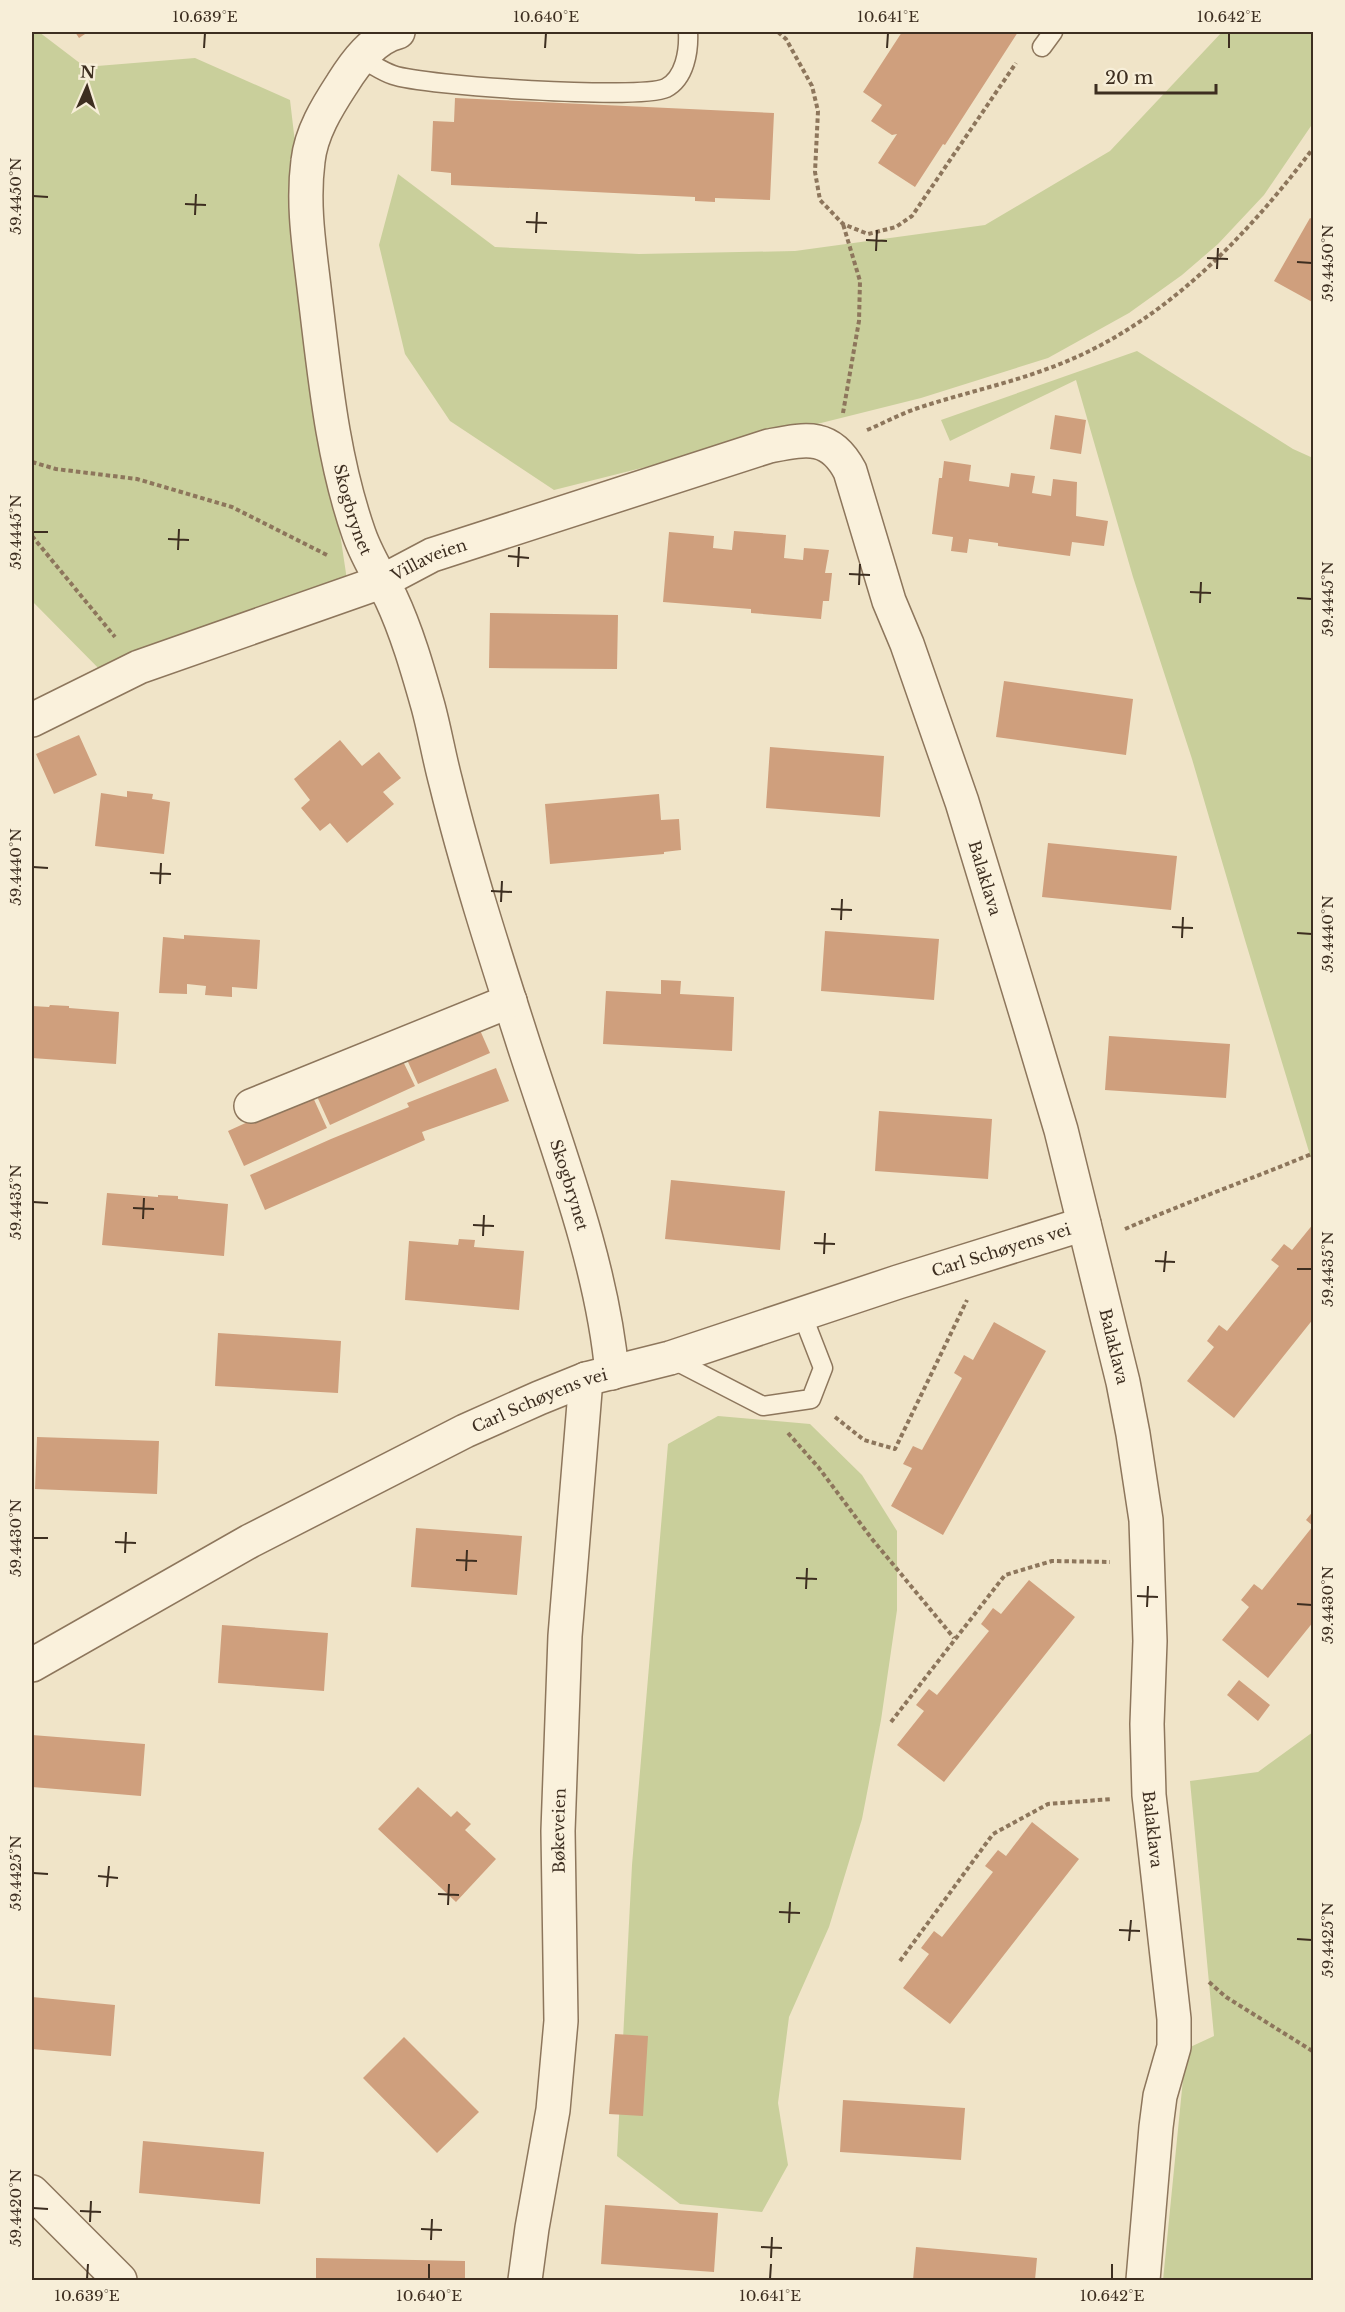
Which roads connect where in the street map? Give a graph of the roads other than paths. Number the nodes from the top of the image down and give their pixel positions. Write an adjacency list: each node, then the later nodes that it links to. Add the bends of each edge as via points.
1 (388, 32): 5 (street, Skogbrynet)
2 (688, 32): 5 (lane, via 680,76 656,91 593,93 431,82 392,75)
3 (1053, 32): 4 (lane)
4 (1042, 47)
5 (360, 58): 7 (street, Skogbrynet, via 330,102 316,132 308,158 304,200 329,412 339,464 360,537)
6 (836, 450): 7 (street, Villaveien, via 812,440 769,446 432,555); 11 (street, Balaklava, via 850,471 889,601 962,802 1058,1120)
7 (381, 582): 8 (street, Villaveien, via 139,667); 9 (street, Skogbrynet, via 405,635 428,707 479,902)
8 (32, 720)
9 (510, 1001): 10 (street); 14 (street, Skogbrynet, via 588,1245 609,1340)
10 (251, 1106)
11 (1084, 1224): 12 (street, Carl Schøyens vei); 19 (street, Balaklava, via 1123,1382 1146,1520 1149,1795 1173,1991 1174,2047 1160,2096)
12 (802, 1314): 13 (street, Carl Schøyens vei); 13 (lane, via 823,1368 812,1399 763,1406)
13 (670, 1358): 14 (street, Carl Schøyens vei)
14 (599, 1376): 15 (street, Carl Schøyens vei, via 465,1431 250,1541); 18 (street, Bøkeveien, via 565,1636 558,1832 561,2021 553,2110)
15 (32, 1665)
16 (32, 2192): 17 (street)
17 (120, 2280)
18 (525, 2280)
19 (1143, 2280)

